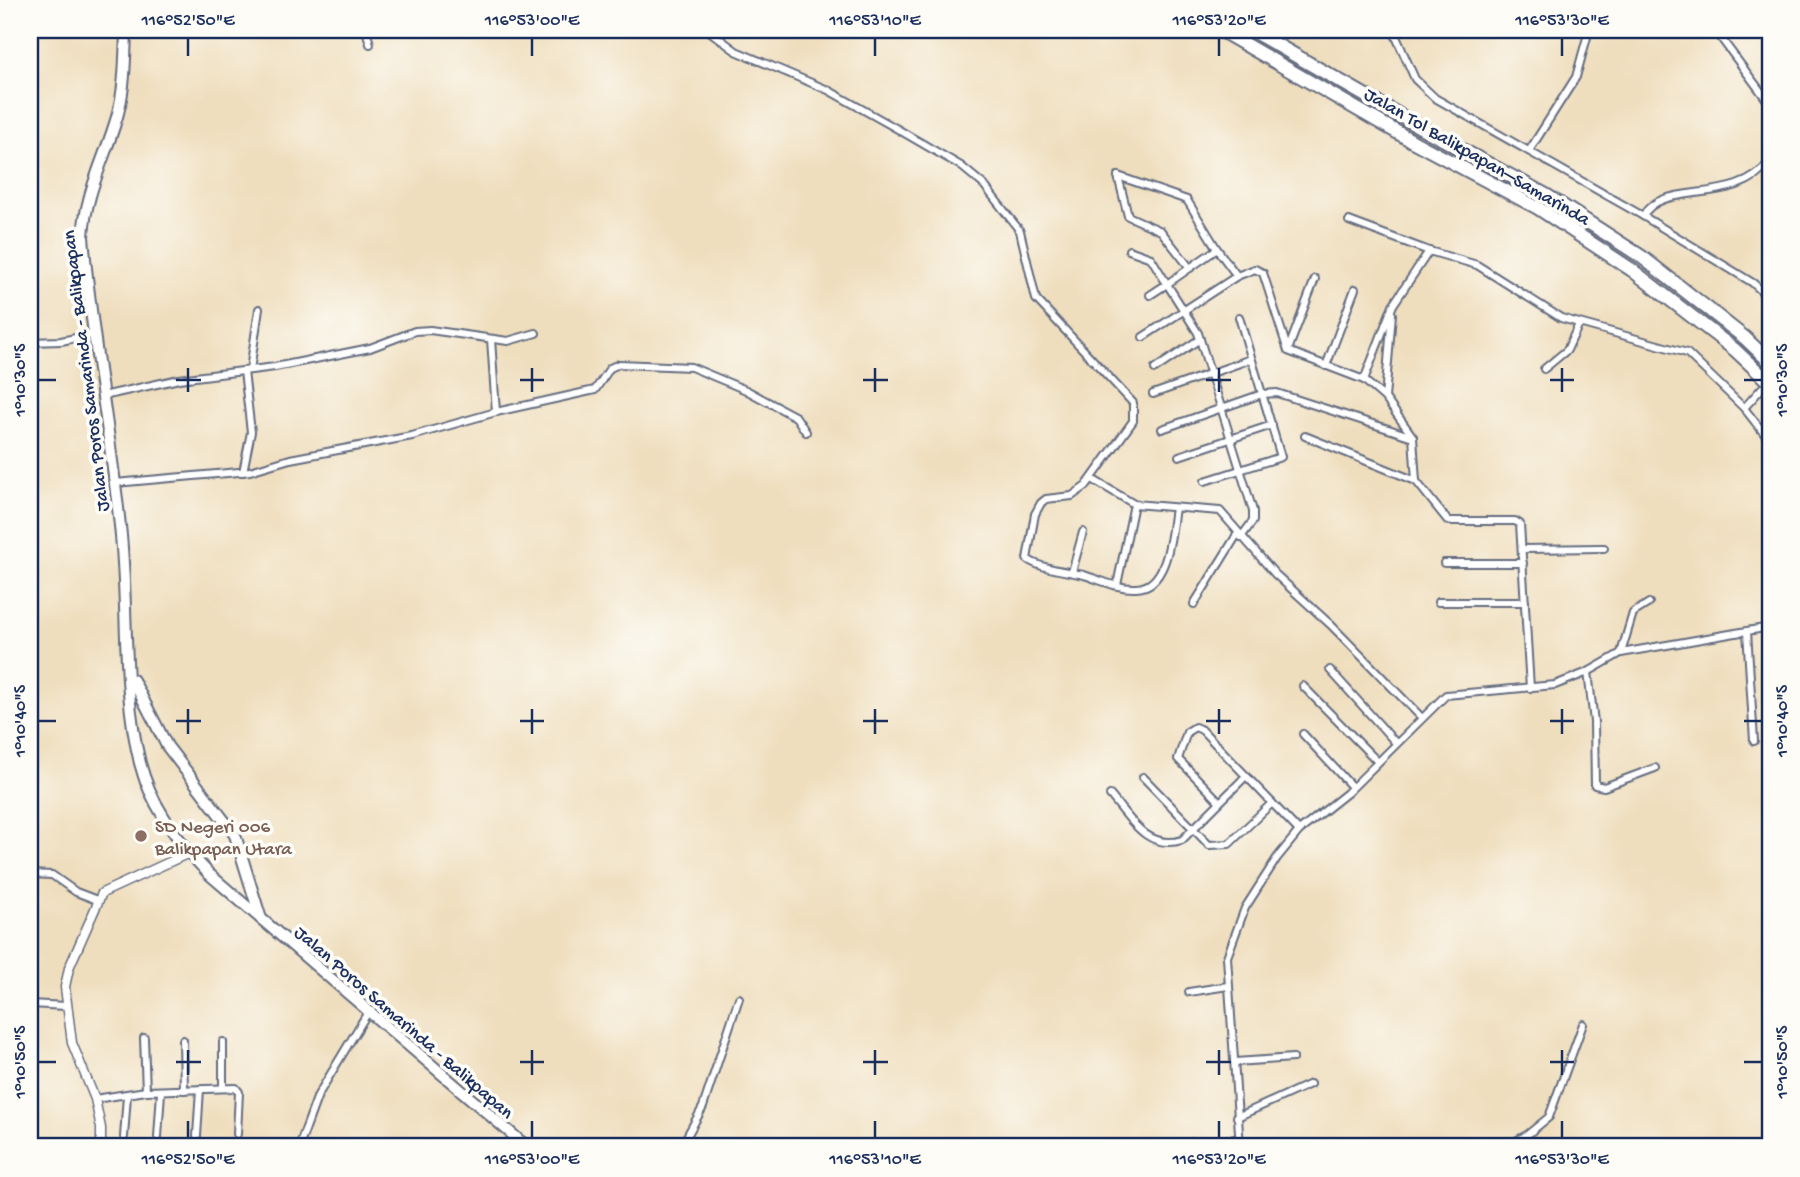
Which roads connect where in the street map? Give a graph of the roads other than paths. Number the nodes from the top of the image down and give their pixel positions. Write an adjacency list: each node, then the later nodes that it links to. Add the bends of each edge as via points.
1 (126, 30): 31 (highway, Jalan Poros Samarinda - Balikpapan, via 118,115 83,220)
2 (366, 30): 9 (street)
3 (708, 30): 63 (street, via 736,51 828,90 961,166 984,184 1020,231 1037,299 1133,403 1133,421)
4 (1220, 30): 45 (highway, Jalan Tol Balikpapan–Samarinda, via 1538,208 1633,270 1735,350)
5 (1251, 30): 38 (highway, Jalan Tol Balikpapan–Samarinda, via 1546,195 1642,257)
6 (1393, 30): 11 (street, via 1404,61 1422,88)
7 (1589, 30): 11 (street, via 1576,77)
8 (1715, 30): 10 (street)
9 (370, 44)
10 (1770, 104)
11 (1529, 151): 13 (street)
12 (1770, 161): 13 (street, via 1750,179 1731,187 1700,195 1669,195 1646,209)
13 (1643, 216): 24 (street, via 1753,283)
14 (1349, 220): 17 (street)
15 (1217, 249): 18 (street); 18 (street, via 1187,200 1118,176 1128,216 1161,231); 19 (street)
16 (1129, 250): 21 (street, via 1151,258)
17 (1429, 251): 25 (street); 29 (street, via 1477,265 1561,318)
18 (1189, 268): 21 (street)
19 (1237, 276): 27 (street); 36 (street, via 1255,269 1264,273)
20 (1315, 279): 36 (street)
21 (1167, 284): 23 (street); 27 (street)
22 (1354, 289): 39 (street)
23 (1150, 295)
24 (1770, 299)
25 (1393, 305): 44 (street); 49 (street)
26 (259, 309): 42 (street)
27 (1185, 312): 32 (street); 34 (street)
28 (1240, 317): 37 (street)
29 (1579, 324): 41 (street, via 1567,351); 50 (street, via 1687,353)
30 (536, 333): 33 (street, via 508,341)
31 (94, 334): 35 (street); 48 (highway, Jalan Poros Samarinda - Balikpapan)
32 (1143, 337)
33 (491, 339): 42 (street, via 423,330 370,348); 52 (street)
34 (1200, 339): 40 (street); 43 (street)
35 (30, 342)
36 (1288, 351): 39 (street)
37 (1251, 359): 43 (street); 47 (street)
38 (1770, 362)
39 (1326, 366): 44 (street)
40 (1155, 369)
41 (1544, 369)
42 (247, 370): 48 (street); 61 (street, via 251,432)
43 (1210, 374): 46 (street); 51 (street)
44 (1364, 380): 49 (street)
45 (1766, 386): 50 (street)
46 (1153, 394)
47 (1262, 394): 51 (street); 53 (street); 57 (street, via 1291,395)
48 (103, 396): 66 (highway, Jalan Poros Samarinda - Balikpapan)
49 (1385, 398): 57 (street)
50 (1744, 408): 59 (street)
51 (1221, 409): 54 (street); 58 (street)
52 (496, 412): 55 (street, via 595,390 610,368 619,364 677,365 746,390 796,417); 61 (street, via 412,436)
53 (1272, 425): 58 (street); 62 (street, via 1280,459)
54 (1162, 429)
55 (806, 432)
56 (1304, 436): 65 (street)
57 (1413, 437): 65 (street)
58 (1231, 440): 60 (street); 62 (street)
59 (1770, 441)
60 (1179, 456)
61 (243, 472): 66 (street)
62 (1241, 472): 64 (street); 70 (street, via 1254,519)
63 (1092, 479): 67 (street); 75 (street, via 1072,496 1042,501 1027,549 1030,562)
64 (1205, 481)
65 (1416, 481): 72 (street, via 1451,523 1518,522)
66 (115, 483): 85 (highway, Jalan Poros Samarinda - Balikpapan)
67 (1134, 504): 68 (street); 76 (street)
68 (1175, 508): 70 (street, via 1213,508 1225,515); 76 (street, via 1156,580 1134,589)
69 (1083, 532): 75 (street)
70 (1239, 535): 80 (street); 89 (street)
71 (1604, 548): 72 (street)
72 (1522, 549): 74 (street)
73 (1444, 563): 74 (street)
74 (1523, 563): 78 (street)
75 (1072, 572): 76 (street)
76 (1118, 585)
77 (1438, 602): 78 (street)
78 (1525, 602): 88 (street)
79 (1649, 603): 83 (street, via 1633,613)
80 (1194, 604)
81 (1770, 627): 82 (street)
82 (1747, 631): 83 (street); 91 (street)
83 (1622, 653): 86 (street)
84 (1330, 670): 92 (street)
85 (129, 671): 103 (highway, Jalan Poros Samarinda - Balikpapan, via 134,730 145,780); 106 (highway, Jalan Poros Samarinda - Balikpapan, via 167,746 234,835)
86 (1588, 672): 88 (street, via 1555,685); 94 (street, via 1595,785 1604,787)
87 (1303, 685): 93 (street)
88 (1530, 688): 89 (street, via 1451,693)
89 (1421, 717): 92 (street)
90 (1303, 734): 97 (street)
91 (1754, 741)
92 (1396, 743): 93 (street)
93 (1377, 761): 97 (street)
94 (1656, 768)
95 (1143, 776): 101 (street)
96 (1245, 777): 99 (street); 99 (street, via 1202,730 1191,728 1178,759); 100 (street)
97 (1352, 788): 102 (street)
98 (1110, 795): 101 (street, via 1151,839 1176,842)
99 (1219, 802): 101 (street)
100 (1272, 803): 101 (street, via 1230,844 1209,845); 102 (street)
101 (1193, 829)
102 (1299, 831): 107 (street, via 1259,885 1237,926 1227,957)
103 (189, 853): 105 (street, via 113,886); 106 (highway, Jalan Poros Samarinda - Balikpapan)
104 (30, 874): 105 (street, via 52,875)
105 (97, 900): 111 (street, via 69,968)
106 (261, 921): 112 (highway, Jalan Poros Samarinda - Balikpapan)
107 (1228, 986): 108 (street); 118 (street)
108 (1189, 992)
109 (739, 998): 136 (street, via 703,1107)
110 (30, 1004): 111 (street)
111 (66, 1006): 126 (street, via 74,1051)
112 (368, 1012): 134 (street, via 318,1095); 135 (highway, Jalan Poros Samarinda - Balikpapan)
113 (1583, 1024): 139 (street, via 1549,1117)
114 (144, 1038): 123 (street)
115 (183, 1040): 122 (street)
116 (223, 1042): 120 (street)
117 (1293, 1058): 118 (street)
118 (1235, 1062): 127 (street)
119 (1310, 1084): 127 (street)
120 (223, 1088): 121 (street); 128 (street, via 238,1089)
121 (200, 1089): 122 (street); 129 (street)
122 (184, 1090): 124 (street)
123 (146, 1091): 124 (street); 125 (street)
124 (162, 1092): 131 (street)
125 (127, 1095): 126 (street); 130 (street)
126 (95, 1099): 133 (street)
127 (1237, 1117): 132 (street)
128 (237, 1134)
129 (197, 1136)
130 (124, 1137)
131 (159, 1137)
132 (1237, 1139): 137 (street); 138 (street)
133 (101, 1147)
134 (299, 1147)
135 (527, 1147)
136 (681, 1147)
137 (1138, 1147)
138 (1240, 1147)
139 (1505, 1147)

